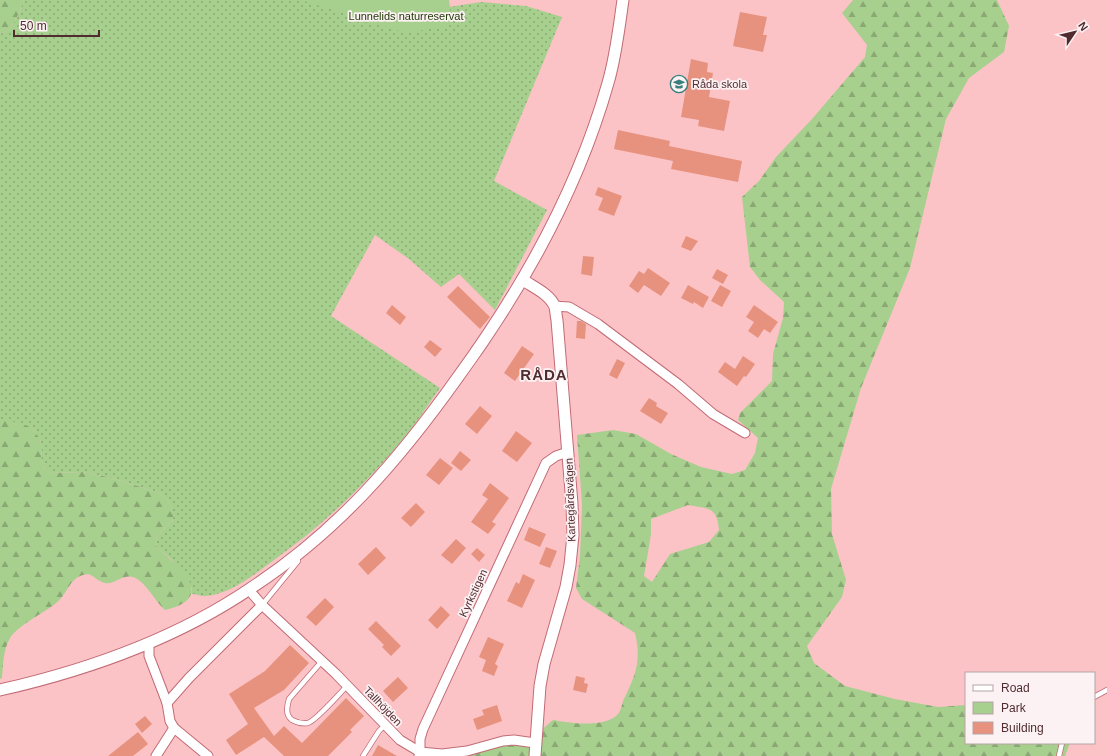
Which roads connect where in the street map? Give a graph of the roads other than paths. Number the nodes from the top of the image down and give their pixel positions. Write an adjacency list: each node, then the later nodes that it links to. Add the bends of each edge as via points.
1 (623, 0): 2 (street, via 609,80 592,133 567,194)
2 (522, 280): 3 (street, via 543,294); 6 (street, via 482,345 426,422 349,510)
3 (554, 306): 4 (street, via 569,307 598,324 714,414); 5 (street, Kartegårdsvägen)
4 (745, 433)
5 (568, 452): 18 (street, Kartegårdsvägen, via 573,535 570,565 544,664); 20 (street, Kyrkstigen, via 546,463 423,729)
6 (297, 555): 7 (street); 8 (lane, via 298,561)
7 (249, 590): 8 (street, Tallhöjden); 9 (street)
8 (262, 606): 10 (street, Tallhöjden); 15 (street)
9 (149, 643): 12 (street, via 73,671); 15 (street, via 149,656)
10 (322, 661): 11 (street, Tallhöjden); 11 (lane, via 289,699 287,713 292,719 299,723 308,723)
11 (347, 686): 16 (street, Tallhöjden)
12 (0, 690)
13 (1107, 690): 14 (lane)
14 (1095, 696)
15 (167, 703): 17 (street, via 168,715)
16 (385, 725): 20 (street, Tallhöjden); 23 (lane)
17 (174, 728): 21 (street); 22 (street)
18 (535, 743): 20 (street, Tallhöjden, via 503,741 454,753); 24 (street, Kartegårdsvägen)
19 (1062, 744): 25 (lane)
20 (419, 754)
21 (156, 756)
22 (208, 756)
23 (363, 756)
24 (535, 756)
25 (1058, 756)

